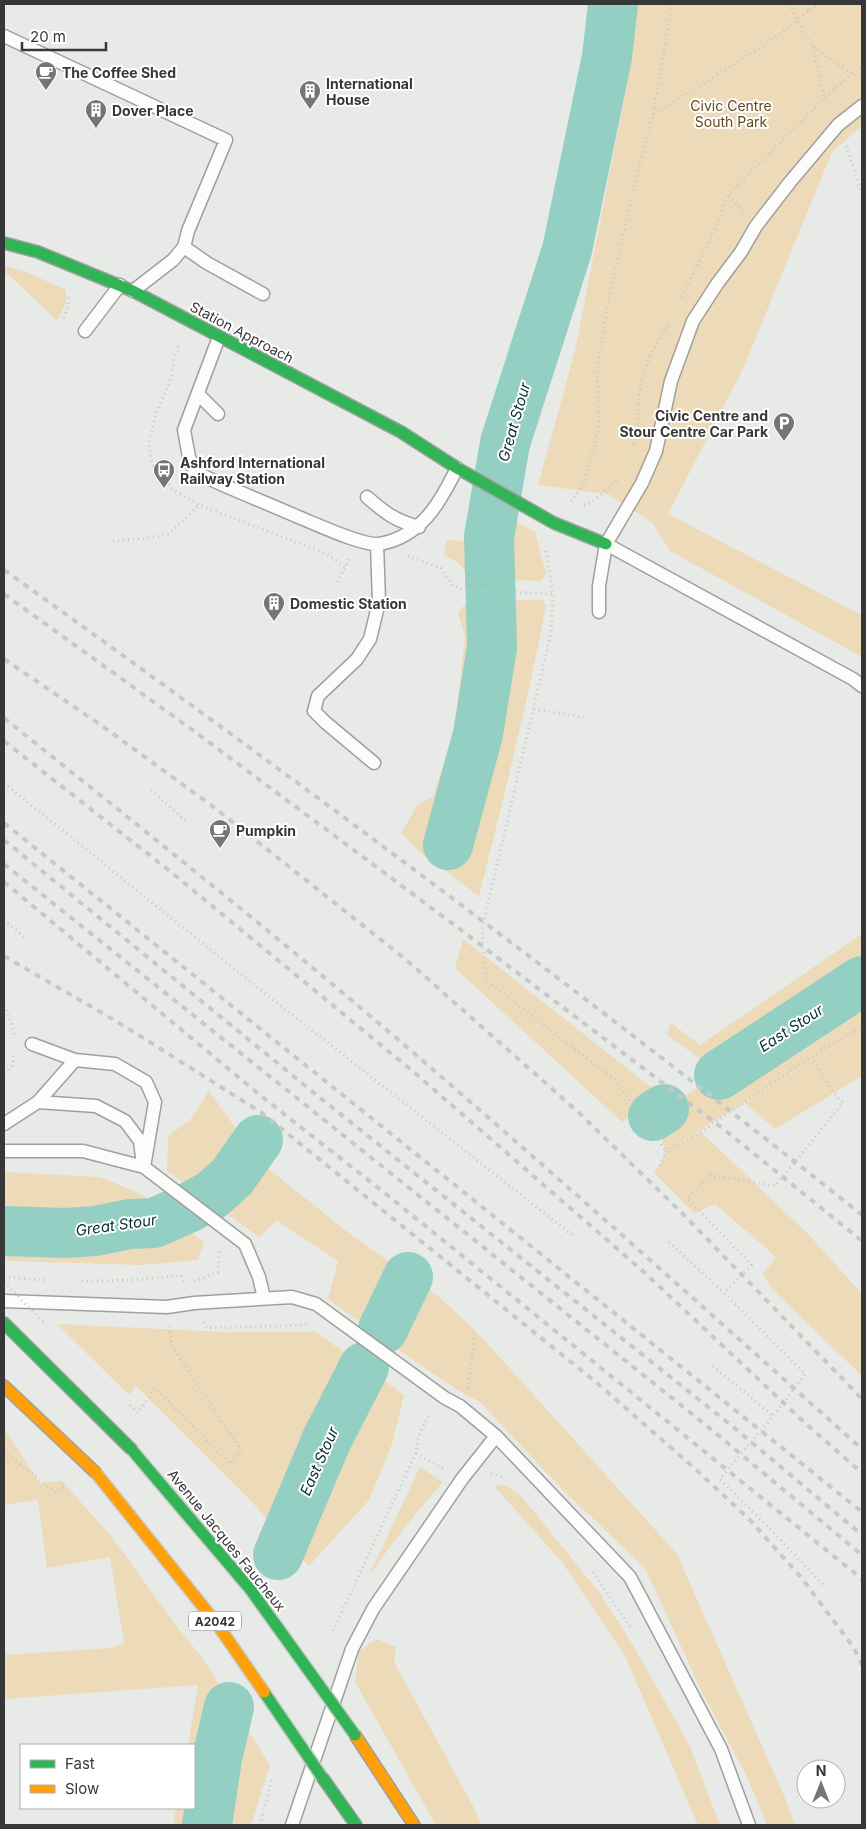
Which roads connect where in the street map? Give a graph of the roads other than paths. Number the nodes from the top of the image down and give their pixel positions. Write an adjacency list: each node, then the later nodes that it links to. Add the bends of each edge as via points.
1 (4, 36): 4 (lane, via 226,140)
2 (862, 106): 16 (lane, via 838,125 790,182 756,226 693,321 671,382 656,451 642,483)
3 (4, 243): 5 (main road, Station Approach, via 38,252)
4 (184, 247): 6 (lane, via 174,260); 7 (lane)
5 (120, 285): 6 (main road, Station Approach); 8 (lane)
6 (133, 292): 9 (main road, Station Approach)
7 (263, 294)
8 (85, 331)
9 (219, 337): 10 (lane); 12 (main road, Station Approach, via 401,432)
10 (198, 394): 11 (lane); 15 (lane, via 184,430 195,472 343,536)
11 (218, 414)
12 (461, 470): 14 (lane); 16 (main road, Station Approach, via 554,523)
13 (367, 497): 14 (lane, via 383,512)
14 (419, 526): 15 (lane, via 404,536)
15 (377, 544): 19 (lane, via 379,602 370,639 318,696 314,711)
16 (606, 544): 17 (lane, via 599,586); 18 (lane)
17 (599, 612)
18 (862, 686)
19 (374, 763)
20 (32, 1044): 21 (lane)
21 (76, 1060): 22 (lane); 25 (lane, via 114,1064 146,1082 155,1102)
22 (38, 1102): 23 (lane); 25 (lane, via 96,1106 125,1121 140,1141)
23 (4, 1124)
24 (4, 1151): 25 (lane, via 83,1151)
25 (144, 1167): 26 (lane, via 245,1244)
26 (264, 1298): 27 (lane, via 167,1307); 30 (lane, via 292,1297 316,1304 460,1406)
27 (4, 1301)
28 (6, 1326): 33 (main road, Avenue Jacques Faucheux, bridge, via 132,1450 250,1588 355,1735)
29 (4, 1386): 32 (main road, A2042, bridge, via 96,1473 217,1624)
30 (496, 1436): 31 (lane, via 462,1479 373,1609 352,1649); 34 (lane, via 630,1577 721,1749)
31 (292, 1825)
32 (354, 1825)
33 (414, 1825)
34 (749, 1825)

